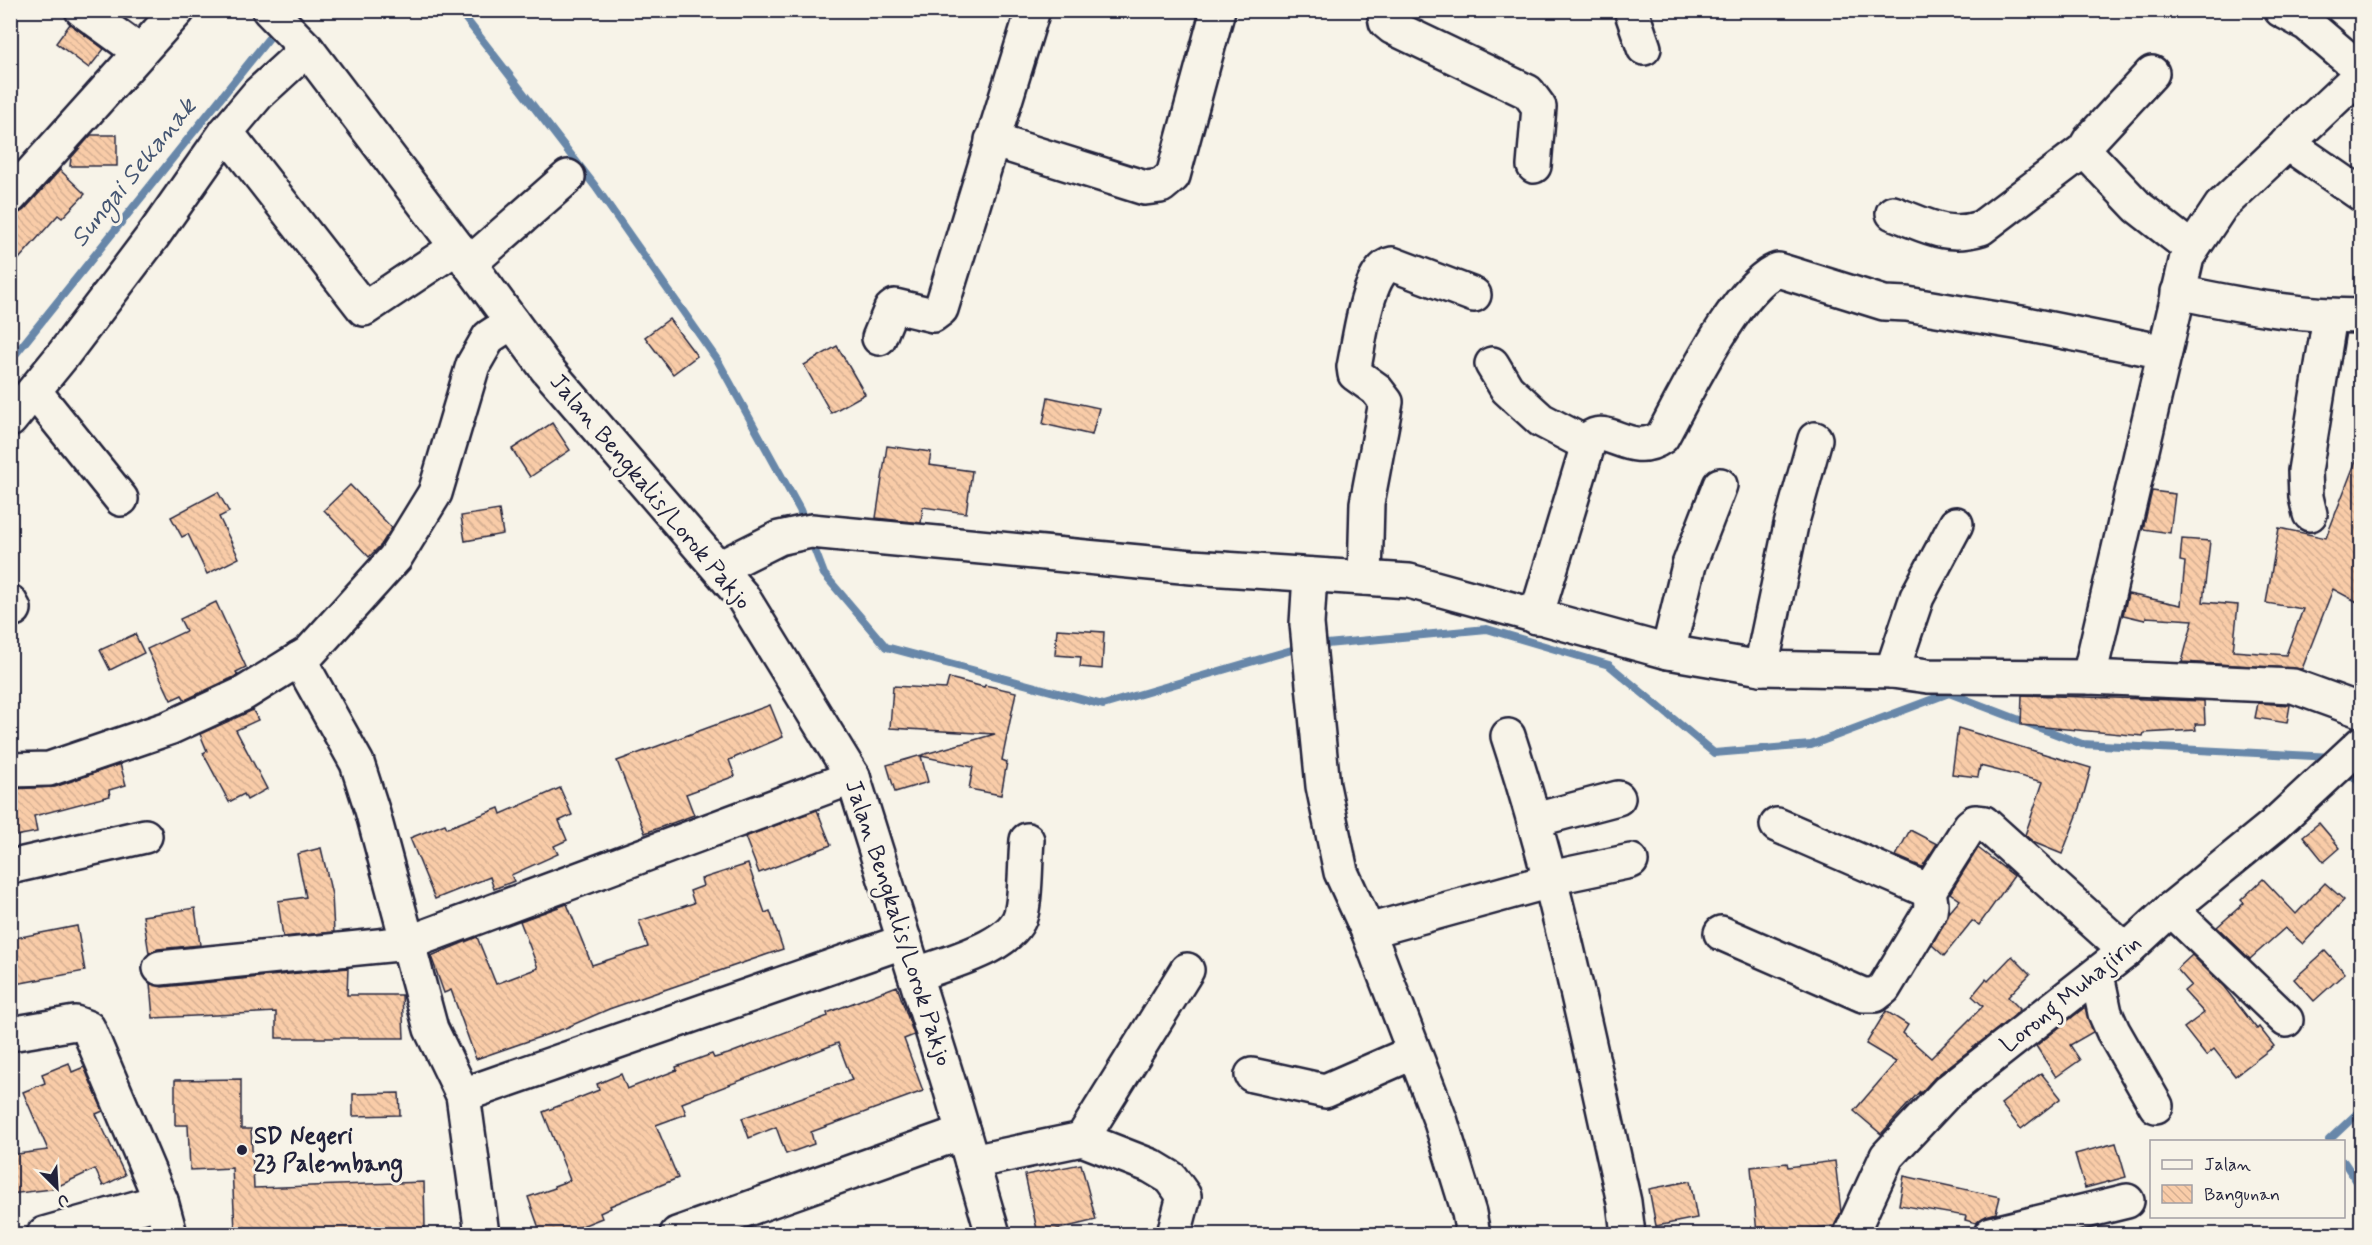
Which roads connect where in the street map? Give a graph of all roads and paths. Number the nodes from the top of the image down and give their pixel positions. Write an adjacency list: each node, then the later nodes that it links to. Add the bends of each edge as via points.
1 (82, 10): 11 (street)
2 (178, 10): 11 (street)
3 (269, 10): 9 (street, Jalan Bengkalis/Lorok Pakjo)
4 (1033, 10): 15 (street)
5 (1218, 10): 15 (street, via 1173,176 1161,186 1146,188)
6 (1384, 10): 18 (street, via 1386,22 1392,27 1528,92 1539,107)
7 (1631, 10): 10 (street)
8 (2281, 10): 12 (street, via 2307,24)
9 (304, 46): 14 (street); 24 (street, Jalan Bengkalis/Lorok Pakjo)
10 (1644, 48)
11 (140, 52): 21 (street)
12 (2361, 72): 16 (street)
13 (2152, 73): 17 (street)
14 (226, 132): 24 (street, via 364,309); 32 (street)
15 (992, 140): 29 (street, via 941,309 933,315 895,306)
16 (2287, 143): 20 (street); 23 (street, via 2221,206)
17 (2084, 150): 22 (street, via 1981,228 1947,233); 23 (street, via 2138,207)
18 (1534, 166)
19 (568, 177): 24 (street)
20 (2361, 195)
21 (10, 197)
22 (1893, 213)
23 (2192, 249): 25 (street)
24 (463, 255): 28 (street, Jalan Bengkalis/Lorok Pakjo)
25 (2178, 292): 27 (street, via 2268,310); 30 (street)
26 (1474, 295): 42 (street, via 1392,264 1383,269 1370,289 1354,367 1355,374 1383,395 1386,402 1367,503)
27 (2346, 316): 38 (street, via 2305,471)
28 (512, 322): 40 (street, Jalan Bengkalis/Lorok Pakjo, via 546,368); 45 (street, via 489,337 473,365 435,493 395,558 309,653)
29 (879, 338)
30 (2164, 352): 35 (street, via 2021,323 1884,303 1778,270 1755,285 1724,327 1662,437 1639,446 1603,434 1594,435); 48 (street)
31 (1492, 364): 35 (street, via 1507,389 1540,420)
32 (35, 392): 33 (street); 37 (street)
33 (10, 420)
34 (1815, 439): 46 (street, via 1791,525)
35 (1587, 444): 43 (street)
36 (1720, 485): 44 (street, via 1689,565)
37 (121, 499)
38 (2310, 514)
39 (1956, 524): 47 (street, via 1917,597)
40 (719, 568): 41 (street, via 779,538 811,531); 53 (street, Jalan Bengkalis/Lorok Pakjo, via 742,596)
41 (1310, 575): 42 (street); 64 (street, via 1307,624 1323,786 1341,872)
42 (1365, 578): 43 (street, via 1409,581)
43 (1536, 616): 44 (street)
44 (1668, 652): 46 (street)
45 (299, 659): 52 (street, via 243,694 168,728 48,769); 67 (street, via 357,763)
46 (1761, 668): 47 (street)
47 (1892, 671): 48 (street, via 1928,676)
48 (2089, 677): 49 (street, via 2293,686)
49 (2361, 711)
50 (1508, 736): 55 (street)
51 (2361, 743): 63 (street, Lorong Muhajirin, via 2274,825)
52 (10, 770)
53 (853, 777): 66 (street, Jalan Bengkalis/Lorok Pakjo); 67 (street)
54 (1618, 798): 55 (street)
55 (1535, 820): 61 (street)
56 (1777, 825): 62 (street)
57 (145, 836): 60 (street)
58 (1027, 840): 71 (street, via 1021,915 1012,930 995,944)
59 (1631, 861): 61 (street)
60 (10, 867)
61 (1550, 879): 64 (street); 90 (street)
62 (1929, 891): 65 (street, via 1930,912 1884,988 1875,995 1863,995); 68 (street, via 1970,826 1984,823)
63 (2171, 909): 68 (street, Lorong Muhajirin); 73 (street)
64 (1368, 931): 75 (street)
65 (1721, 933)
66 (905, 941): 71 (street, Jalan Bengkalis/Lorok Pakjo); 77 (street)
67 (408, 943): 69 (street); 77 (street, via 431,1029)
68 (2126, 951): 72 (street, Lorong Muhajirin)
69 (160, 968)
70 (1187, 970): 79 (street)
71 (915, 975): 80 (street, Jalan Bengkalis/Lorok Pakjo)
72 (2097, 975): 78 (street, via 2109,1022); 91 (street, Lorong Muhajirin, via 1947,1092 1887,1156)
73 (2286, 1020)
74 (10, 1034): 81 (street, via 75,1023 88,1028)
75 (1412, 1053): 76 (street, via 1325,1091); 89 (street, via 1441,1122)
76 (1252, 1075)
77 (463, 1095): 85 (street)
78 (2156, 1106)
79 (1082, 1139): 80 (street); 88 (street, via 1171,1178 1184,1196)
80 (968, 1147): 86 (street); 87 (street, Jalan Bengkalis/Lorok Pakjo)
81 (161, 1201): 83 (street); 84 (street)
82 (2127, 1201): 92 (street)
83 (44, 1234)
84 (170, 1234)
85 (482, 1234)
86 (677, 1234)
87 (993, 1234)
88 (1174, 1234)
89 (1473, 1234)
90 (1628, 1234)
91 (1851, 1234)
92 (1991, 1234)

